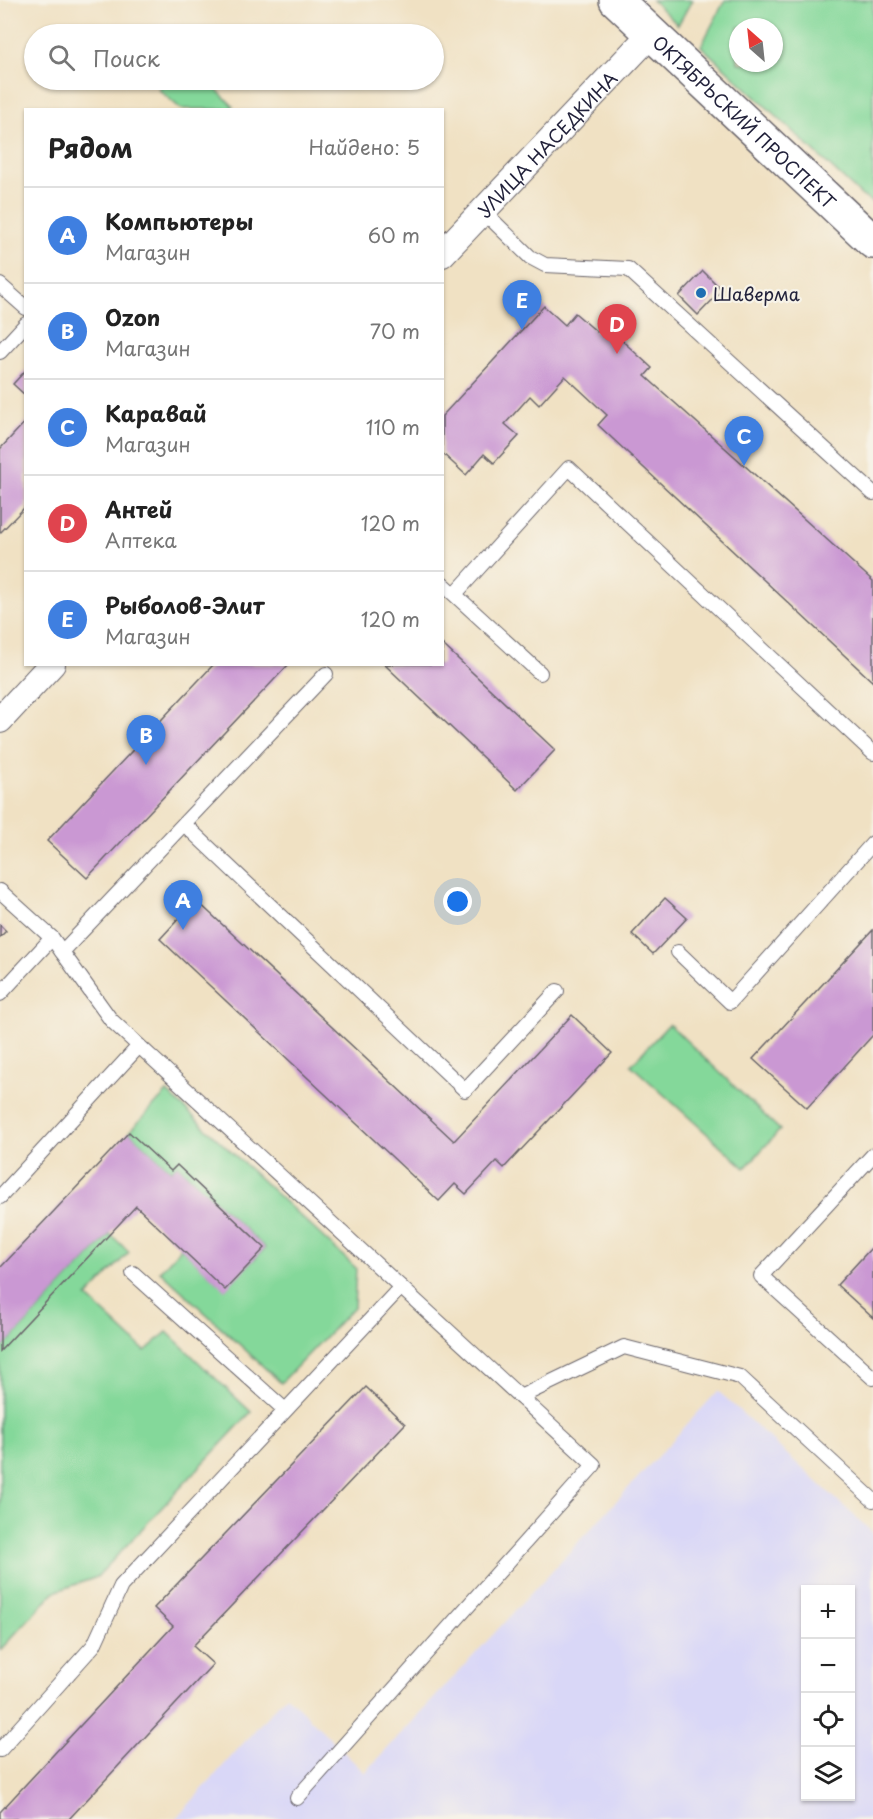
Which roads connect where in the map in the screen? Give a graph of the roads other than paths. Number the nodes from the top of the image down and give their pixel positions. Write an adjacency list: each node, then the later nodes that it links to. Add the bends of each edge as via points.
1 (616, 0): 2 (main road, ОКТЯБРЬСКИЙ ПРОСПЕКТ)
2 (651, 34): 3 (street, УЛИЦА НАСЕДКИНА); 4 (main road, ОКТЯБРЬСКИЙ ПРОСПЕКТ)
3 (483, 211): 5 (street, УЛИЦА НАСЕДКИНА); 10 (lane, via 530,256 545,265 628,268)
4 (872, 241)
5 (444, 252)
6 (0, 285): 7 (lane)
7 (24, 306)
8 (24, 326): 9 (lane)
9 (0, 352)
10 (873, 493)
11 (444, 585): 12 (lane)
12 (455, 594): 14 (lane); 17 (lane, via 569,468)
13 (50, 666): 16 (street)
14 (540, 673)
15 (326, 674): 18 (lane)
16 (0, 720)
17 (873, 753)
18 (184, 824): 22 (lane); 24 (lane, via 465,1090)
19 (873, 843): 23 (lane, via 730,1002)
20 (0, 891): 21 (lane)
21 (52, 938): 22 (lane); 25 (lane)
22 (62, 952): 26 (lane, via 111,1020)
23 (678, 952)
24 (557, 991)
25 (0, 994)
26 (139, 1046): 28 (lane); 30 (lane)
27 (873, 1155): 31 (lane, via 761,1276)
28 (0, 1197)
29 (133, 1272): 33 (lane)
30 (401, 1287): 32 (lane); 33 (lane)
31 (873, 1378)
32 (520, 1397): 34 (lane, via 624,1347 740,1377); 36 (lane, via 594,1465)
33 (285, 1410): 35 (lane, via 120,1586 94,1645)
34 (873, 1500)
35 (0, 1750)
36 (297, 1798)

